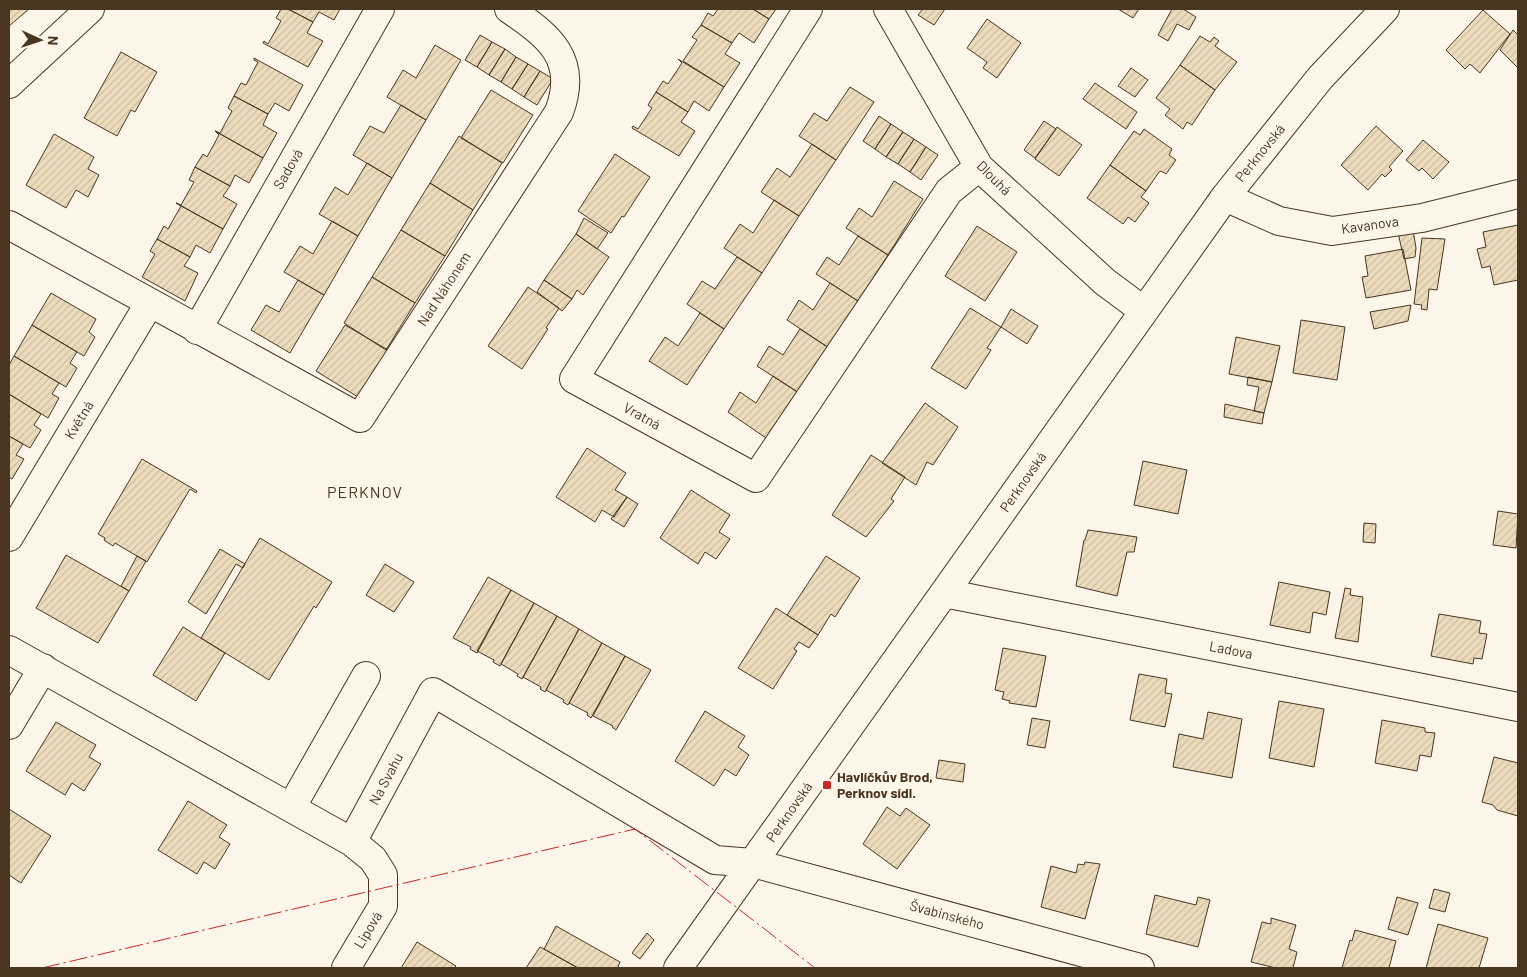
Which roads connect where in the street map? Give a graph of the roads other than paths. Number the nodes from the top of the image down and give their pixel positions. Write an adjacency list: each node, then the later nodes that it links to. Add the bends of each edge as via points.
1 (90, 9): 7 (street)
2 (380, 9): 14 (street, Sadová)
3 (508, 9): 14 (street, Nad Náhonem, via 538,28 556,49 564,64 566,95 559,112 360,418)
4 (808, 9): 8 (street, Vratná, via 574,379 756,478 950,191)
5 (888, 9): 8 (street, Dlouhá)
6 (1385, 9): 10 (street, Perknovská, via 1320,78)
7 (9, 84)
8 (979, 167): 13 (street, Dlouhá, via 1105,282)
9 (1518, 194): 10 (street, Kavanova, via 1422,218 1332,231 1279,221)
10 (1225, 196): 13 (street, Perknovská)
11 (9, 225): 12 (street)
12 (150, 304): 14 (street); 15 (street, Květná)
13 (1144, 311): 16 (street, Perknovská)
14 (197, 330)
15 (9, 537)
16 (944, 593): 20 (street, Ladova); 24 (street, Perknovská)
17 (9, 650): 18 (street)
18 (43, 668): 21 (street); 22 (street)
19 (366, 676): 22 (street)
20 (1518, 707)
21 (9, 725)
22 (291, 808): 23 (street)
23 (352, 842): 24 (street, Na Svahu, via 433,692 715,860); 25 (street, Lipová, via 373,859 382,875 383,906)
24 (753, 863): 26 (street, Perknovská); 27 (street, Švabinského)
25 (346, 968)
26 (678, 968)
27 (1140, 968)

